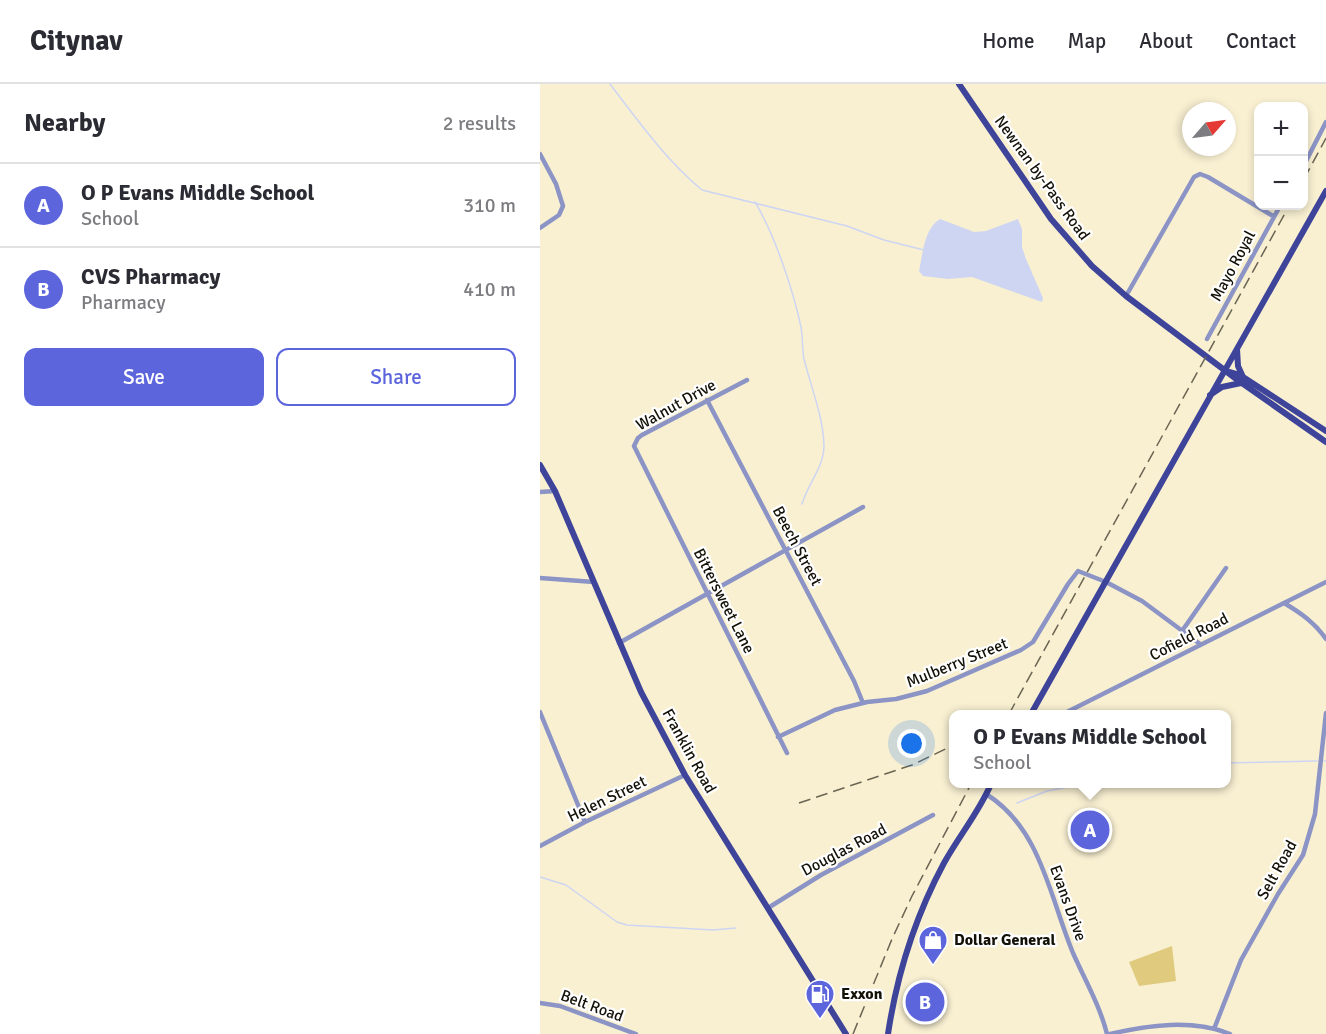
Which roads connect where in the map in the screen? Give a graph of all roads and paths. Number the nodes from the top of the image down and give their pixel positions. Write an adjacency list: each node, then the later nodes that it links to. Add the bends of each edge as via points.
1 (958, 84): 9 (main road, Newnan by-Pass Road, via 1051,219 1092,266)
2 (1326, 122): 4 (street)
3 (540, 154): 8 (street, via 563,206 559,215)
4 (1308, 157)
5 (1326, 191): 11 (main road)
6 (1277, 210): 7 (street, Mayo Royal)
7 (1273, 216): 9 (street, via 1209,177 1194,177); 10 (street, Mayo Royal)
8 (540, 228)
9 (1126, 296): 12 (main road, Newnan by-Pass Road)
10 (1208, 339)
11 (1238, 345): 12 (main road); 14 (main road, via 1236,355)
12 (1224, 370): 14 (main road, Newnan by-Pass Road); 15 (main road)
13 (747, 380): 16 (street, Walnut Drive)
14 (1242, 380): 15 (main road); 17 (main road); 18 (main road)
15 (1209, 396): 28 (main road)
16 (707, 400): 19 (street, Walnut Drive, via 638,438 633,446); 24 (street, Beech Street)
17 (1326, 431)
18 (1326, 441)
19 (639, 460): 30 (street, Bittersweet Lane)
20 (540, 465): 21 (main road, Franklin Road)
21 (555, 491): 22 (street); 27 (main road, Franklin Road)
22 (540, 492)
23 (863, 507): 24 (street)
24 (785, 550): 30 (street); 36 (street, Beech Street)
25 (1227, 568): 32 (street)
26 (540, 578): 27 (street)
27 (595, 582): 34 (main road, Franklin Road)
28 (1106, 582): 32 (street, via 1142,601); 36 (street, Mulberry Street, via 1075,574 1036,637 1021,650 927,691); 37 (main road)
29 (1326, 582): 31 (street, Cofield Road)
30 (706, 594): 34 (street); 41 (street, Bittersweet Lane)
31 (1284, 603): 33 (street, via 1307,617); 35 (street, Cofield Road)
32 (1182, 631): 35 (street)
33 (1326, 639)
34 (620, 643): 43 (main road, Franklin Road)
35 (1200, 644): 38 (street, Cofield Road)
36 (863, 703): 41 (street, Mulberry Street, via 825,714)
37 (1032, 710)
38 (1071, 710)
39 (540, 712): 47 (street)
40 (1326, 713): 51 (street, Selt Road, via 1315,814 1303,855 1241,960)
41 (778, 737): 42 (street, Bittersweet Lane)
42 (787, 753)
43 (685, 776): 47 (street, Helen Street); 49 (main road, Franklin Road)
44 (989, 788): 45 (main road)
45 (986, 794): 54 (main road, via 944,864 918,919 907,947); 55 (street, Evans Drive, via 1010,814 1032,845)
46 (933, 815): 49 (street, Douglas Road)
47 (585, 822): 48 (street, Helen Street)
48 (540, 846)
49 (768, 908): 53 (main road, Franklin Road)
50 (540, 1003): 52 (street, Belt Road, via 560,1006)
51 (1214, 1029): 55 (street, via 1163,1025); 56 (street)
52 (636, 1034)
53 (846, 1034)
54 (888, 1034)
55 (1109, 1034)
56 (1230, 1034)

